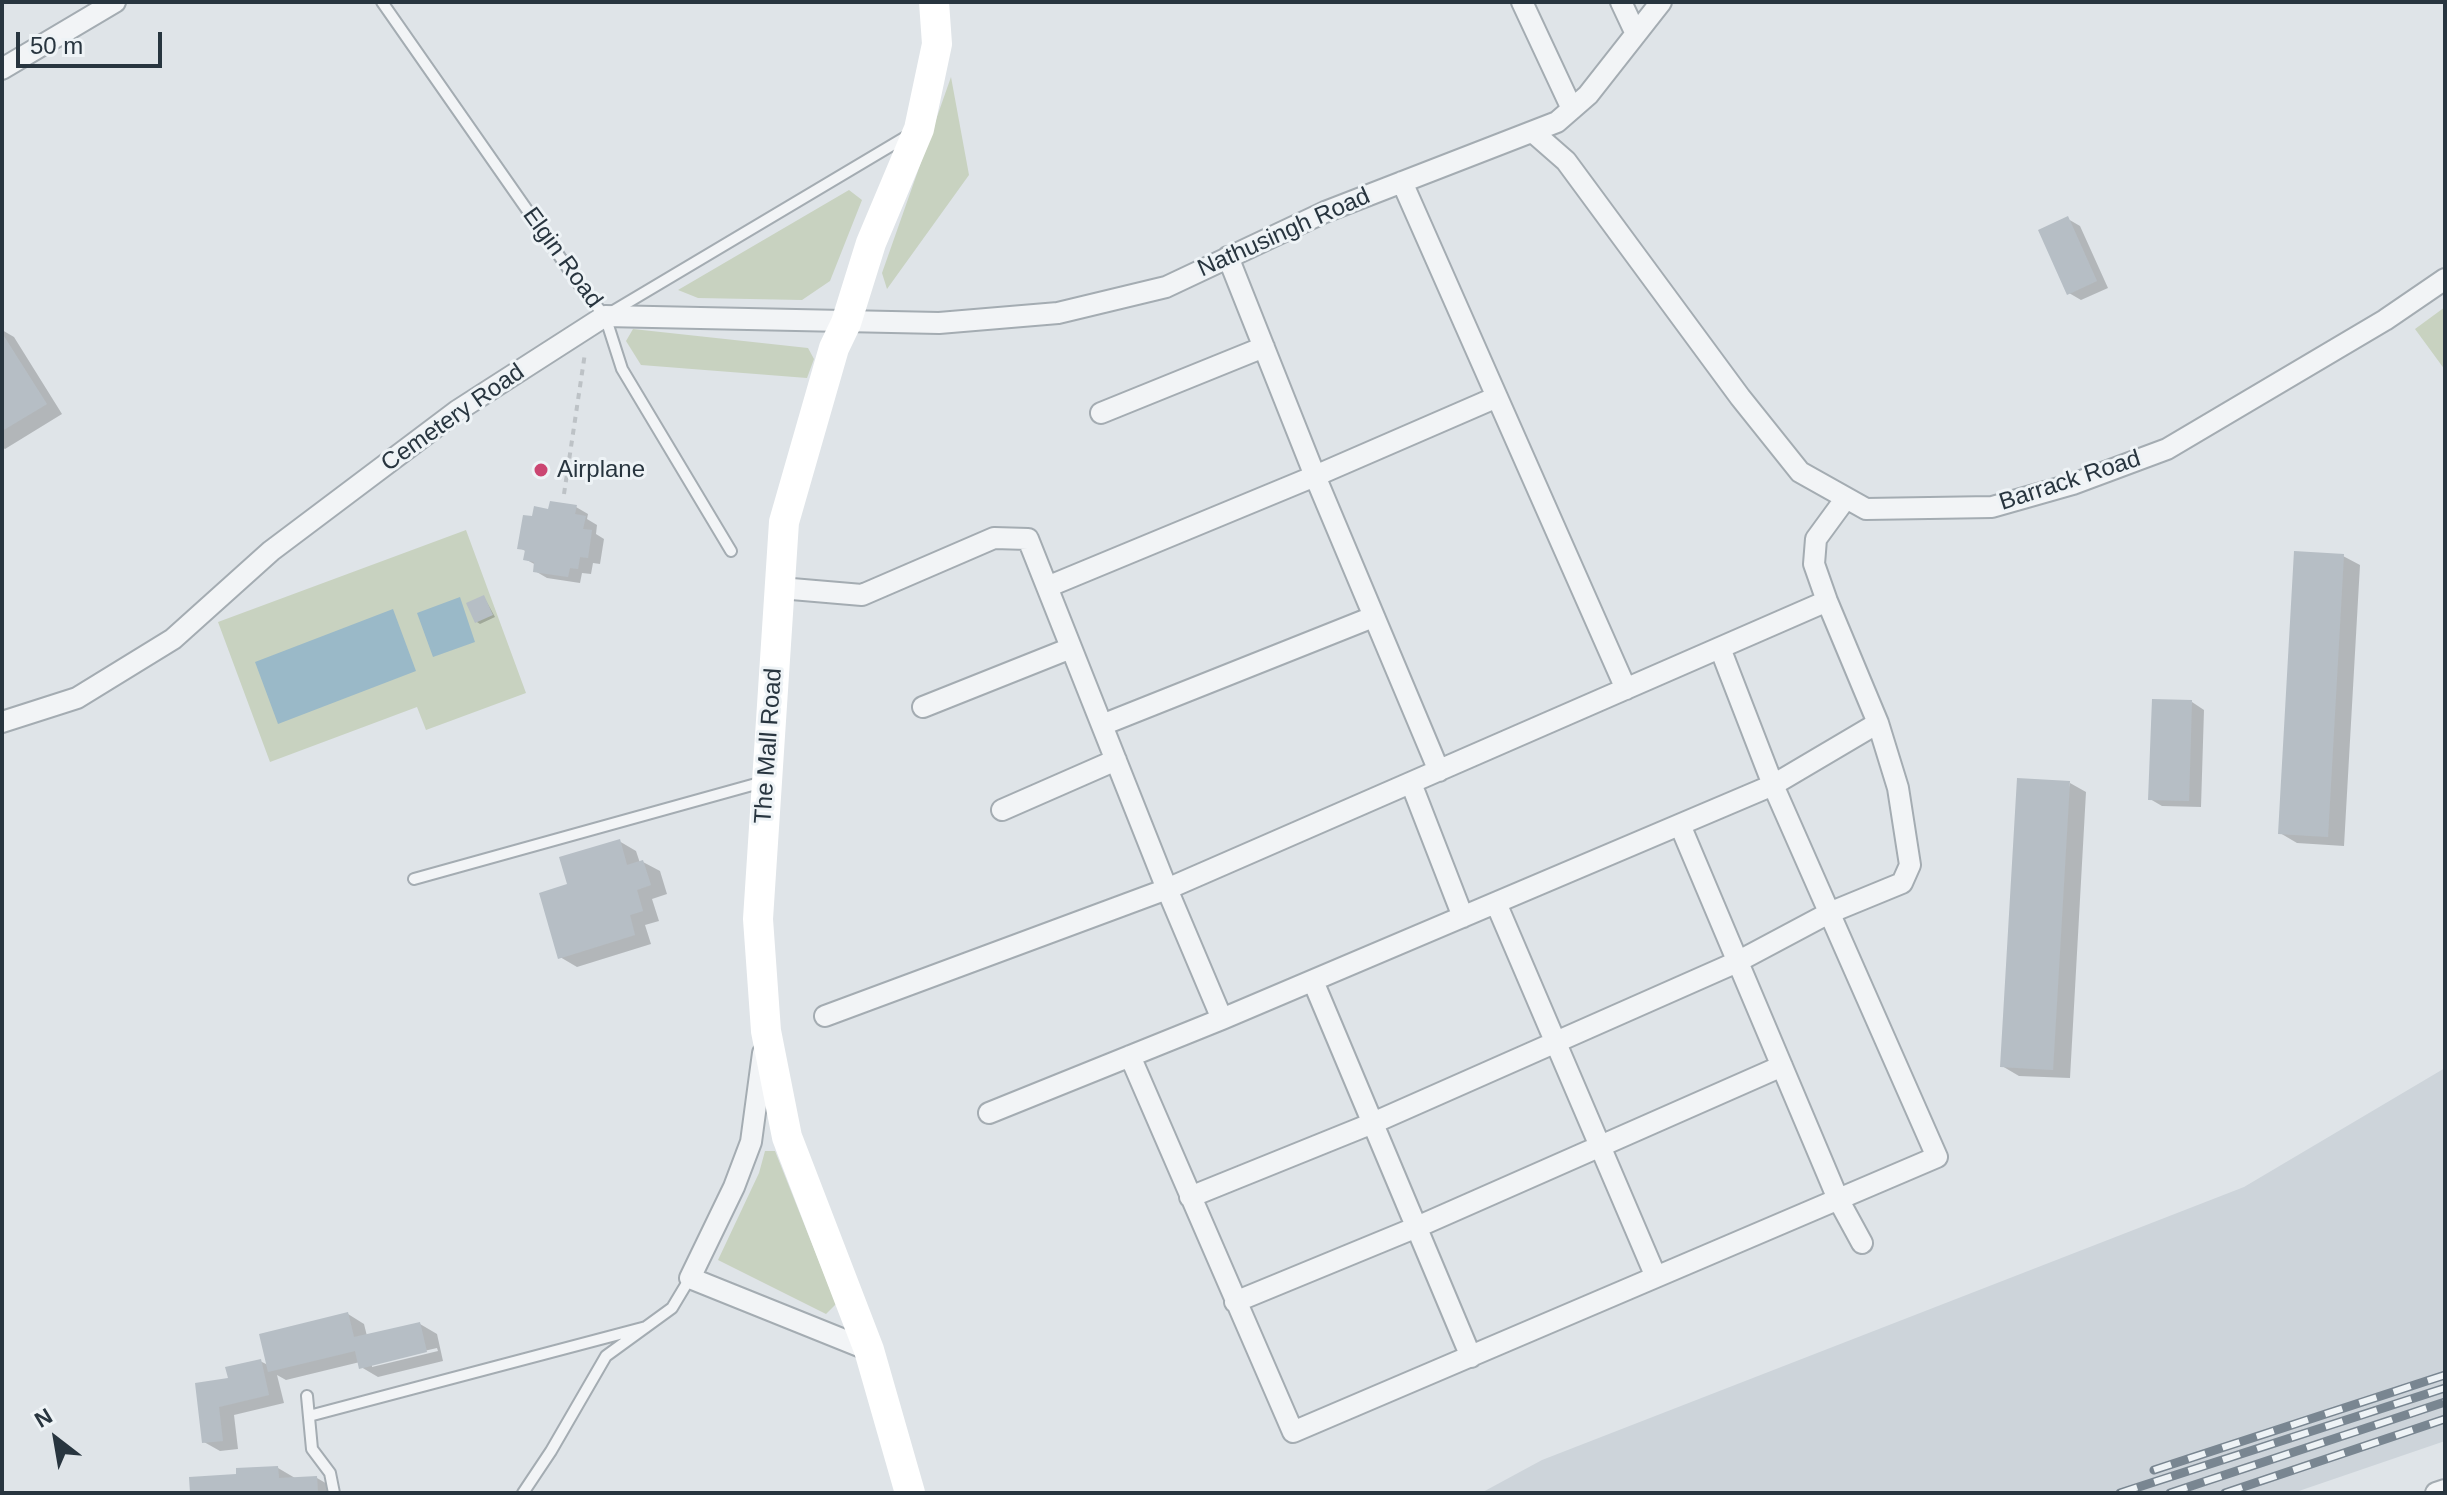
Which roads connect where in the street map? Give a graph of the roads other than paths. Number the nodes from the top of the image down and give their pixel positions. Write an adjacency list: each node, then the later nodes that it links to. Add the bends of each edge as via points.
1 (115, 2): 8 (street)
2 (382, 2): 15 (lane, Elgin Road, via 583,290)
3 (934, 2): 10 (street, The Mall Road, via 937,44)
4 (1522, 2): 9 (street)
5 (1621, 2): 7 (street)
6 (1661, 2): 7 (street, Nathusingh Road)
7 (1636, 34): 9 (street, Nathusingh Road)
8 (2, 69)
9 (1572, 109): 11 (street, Nathusingh Road)
10 (919, 129): 15 (lane, Cemetery Road); 16 (street, The Mall Road, via 871,243)
11 (1534, 133): 12 (street, Nathusingh Road); 21 (street, Barrack Road, via 1566,161 1800,472)
12 (1402, 182): 13 (street, Nathusingh Road); 18 (street)
13 (1228, 257): 16 (street, Nathusingh Road, via 1166,287 1058,313 939,323); 17 (street)
14 (2445, 279): 21 (street, Barrack Road, via 2167,449 2073,484 1992,507 1866,509)
15 (596, 322): 16 (street, Elgin Road); 22 (lane); 31 (street, Cemetery Road, via 457,411 271,551 173,639 77,698)
16 (846, 323): 24 (street, The Mall Road, via 834,348 784,522)
17 (1264, 347): 19 (street); 20 (street)
18 (1497, 397): 20 (street); 29 (street)
19 (1101, 413)
20 (1315, 476): 23 (street); 26 (street)
21 (1846, 498): 25 (street, via 1816,539 1814,564)
22 (731, 551)
23 (1047, 587): 24 (street, via 1028,539 994,538 862,595); 27 (street)
24 (780, 588): 36 (street, The Mall Road)
25 (1827, 601): 28 (street); 32 (street)
26 (1373, 617): 33 (street); 35 (street)
27 (1071, 648): 30 (street); 33 (street)
28 (1720, 648): 29 (street); 38 (street)
29 (1626, 689): 35 (street)
30 (923, 707)
31 (2, 722)
32 (1878, 723): 38 (street); 44 (street, via 1898,788 1910,865 1902,883)
33 (1102, 725): 34 (street)
34 (1116, 760): 39 (street); 42 (street)
35 (1439, 771): 37 (street)
36 (767, 781): 41 (lane); 50 (street, The Mall Road, via 758,919)
37 (1411, 783): 42 (street); 45 (street)
38 (1773, 785): 40 (street); 44 (street)
39 (1002, 810)
40 (1680, 825): 43 (street); 46 (street)
41 (414, 879)
42 (1167, 889): 48 (street); 49 (street)
43 (1496, 903): 45 (street); 51 (street)
44 (1829, 913): 46 (street); 58 (street, via 1937,1157)
45 (1463, 917): 47 (street)
46 (1737, 962): 51 (street); 53 (street)
47 (1313, 981): 49 (street); 55 (street)
48 (825, 1016)
49 (1222, 1019): 52 (street)
50 (766, 1031): 62 (street, via 751,1142); 65 (street, The Mall Road, via 787,1137)
51 (1557, 1041): 55 (street); 56 (street)
52 (1130, 1056): 54 (street); 57 (street)
53 (1782, 1066): 56 (street); 58 (street)
54 (989, 1113)
55 (1373, 1123): 57 (street); 59 (street)
56 (1601, 1144): 59 (street); 61 (street)
57 (1190, 1197): 63 (street)
58 (1838, 1199): 60 (street); 61 (street)
59 (1417, 1227): 63 (street); 66 (street)
60 (1862, 1243)
61 (1656, 1277): 66 (street)
62 (690, 1278): 64 (lane, via 672,1308); 65 (street)
63 (1235, 1302): 66 (street, via 1293,1432)
64 (646, 1327): 68 (lane); 71 (lane, via 606,1356)
65 (869, 1350): 72 (street, The Mall Road)
66 (1471, 1357)
67 (307, 1396): 68 (lane)
68 (309, 1416): 70 (lane, via 312,1449 330,1473)
69 (2445, 1490): 73 (street)
70 (334, 1493)
71 (523, 1493)
72 (910, 1493)
73 (2436, 1493)

